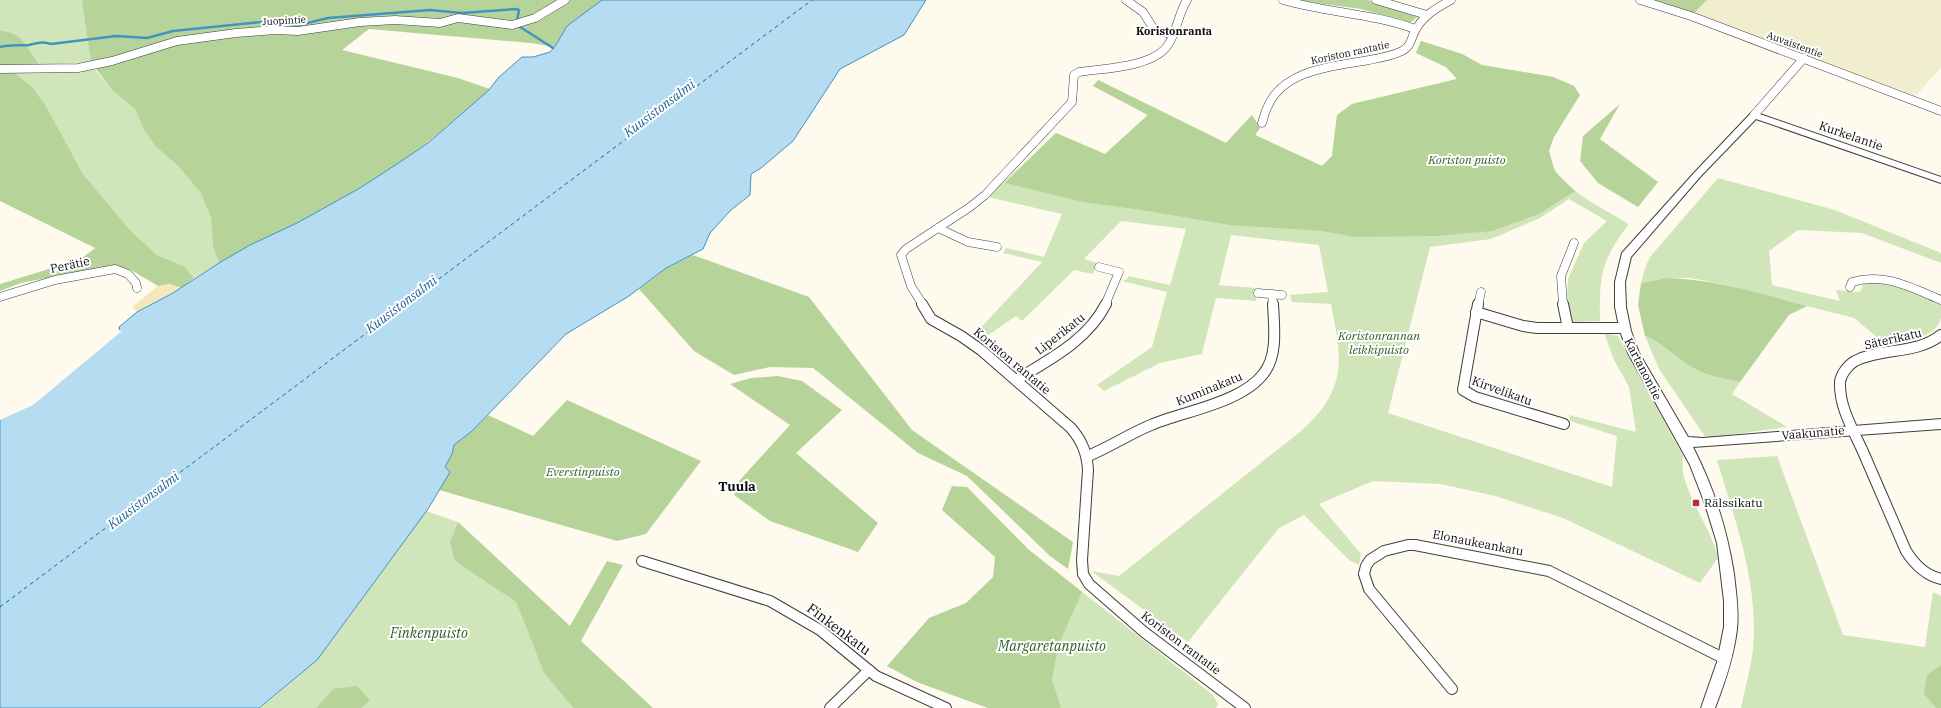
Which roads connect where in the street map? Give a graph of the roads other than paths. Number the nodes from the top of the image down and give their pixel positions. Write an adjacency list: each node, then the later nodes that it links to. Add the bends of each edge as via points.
1 (565, 0): 12 (street, Juopintie, via 535,18 512,25 458,18 440,23 395,20 360,22 298,31 236,33 177,41 112,61 78,68)
2 (1126, 0): 10 (street, via 1143,12 1155,31)
3 (1187, 0): 10 (street, Koriston rantatie, via 1182,7)
4 (1283, 0): 9 (street, Koriston rantatie, via 1309,7 1362,13)
5 (1376, 0): 8 (street)
6 (1451, 0): 8 (street)
7 (1640, 0): 11 (street, Auvaistentie)
8 (1427, 15): 9 (street)
9 (1415, 29): 15 (street, Koriston rantatie, via 1410,46 1398,53 1309,72 1290,79 1272,98)
10 (1174, 34): 17 (street, Koriston rantatie, via 1168,47 1150,59 1074,75 1072,102 1041,137 986,195)
11 (1804, 58): 13 (street, Auvaistentie); 14 (street, Kartanontie)
12 (0, 69)
13 (1941, 111)
14 (1754, 115): 16 (street, Kurkelantie); 29 (street, Kartanontie, via 1626,256 1618,287)
15 (1262, 123)
16 (1941, 180)
17 (938, 228): 19 (street, via 968,242); 31 (street, Koriston rantatie, via 901,255 917,297 931,319 971,342)
18 (1574, 243): 28 (street, via 1562,276 1561,297)
19 (997, 247)
20 (1099, 267): 31 (street, Liperikatu, via 1118,272 1095,323 1065,348)
21 (1850, 287): 26 (street, via 1852,282 1859,279 1875,278)
22 (137, 288): 25 (street, Perätie, via 128,274 115,269 55,280)
23 (1482, 292): 27 (street, Kirvelikatu)
24 (1258, 293): 36 (street, Kuminakatu, via 1277,294 1274,343 1270,361 1259,379 1235,394 1157,422)
25 (0, 297)
26 (1941, 300)
27 (1476, 312): 28 (street, via 1523,326); 32 (street, Kirvelikatu, via 1463,390 1481,399)
28 (1568, 328): 29 (street)
29 (1623, 328): 35 (street, Kartanontie, via 1641,369)
30 (1941, 335): 34 (street, Säterikatu, via 1924,346 1868,356 1844,369 1840,375 1840,392)
31 (1016, 380): 36 (street, Koriston rantatie, via 1071,428 1084,443)
32 (1564, 424)
33 (1941, 424): 34 (street, Vaakunatie)
34 (1852, 430): 35 (street, Vaakunatie, via 1703,443); 38 (street, via 1860,442 1910,559 1924,572)
35 (1684, 442): 39 (street, Kartanontie, via 1709,500 1723,543 1731,613)
36 (1088, 456): 42 (street, Koriston rantatie, via 1082,560 1083,574 1088,584)
37 (642, 561): 40 (street, Finkenkatu, via 770,601 820,630)
38 (1941, 579)
39 (1725, 659): 41 (street, Elonaukeankatu, via 1549,571 1415,545 1398,546 1373,557 1364,568 1369,589); 45 (street, Kartanontie)
40 (869, 670): 43 (street); 44 (street, Finkenkatu, via 888,683)
41 (1452, 689)
42 (1238, 706)
43 (830, 708)
44 (946, 708)
45 (1708, 708)

